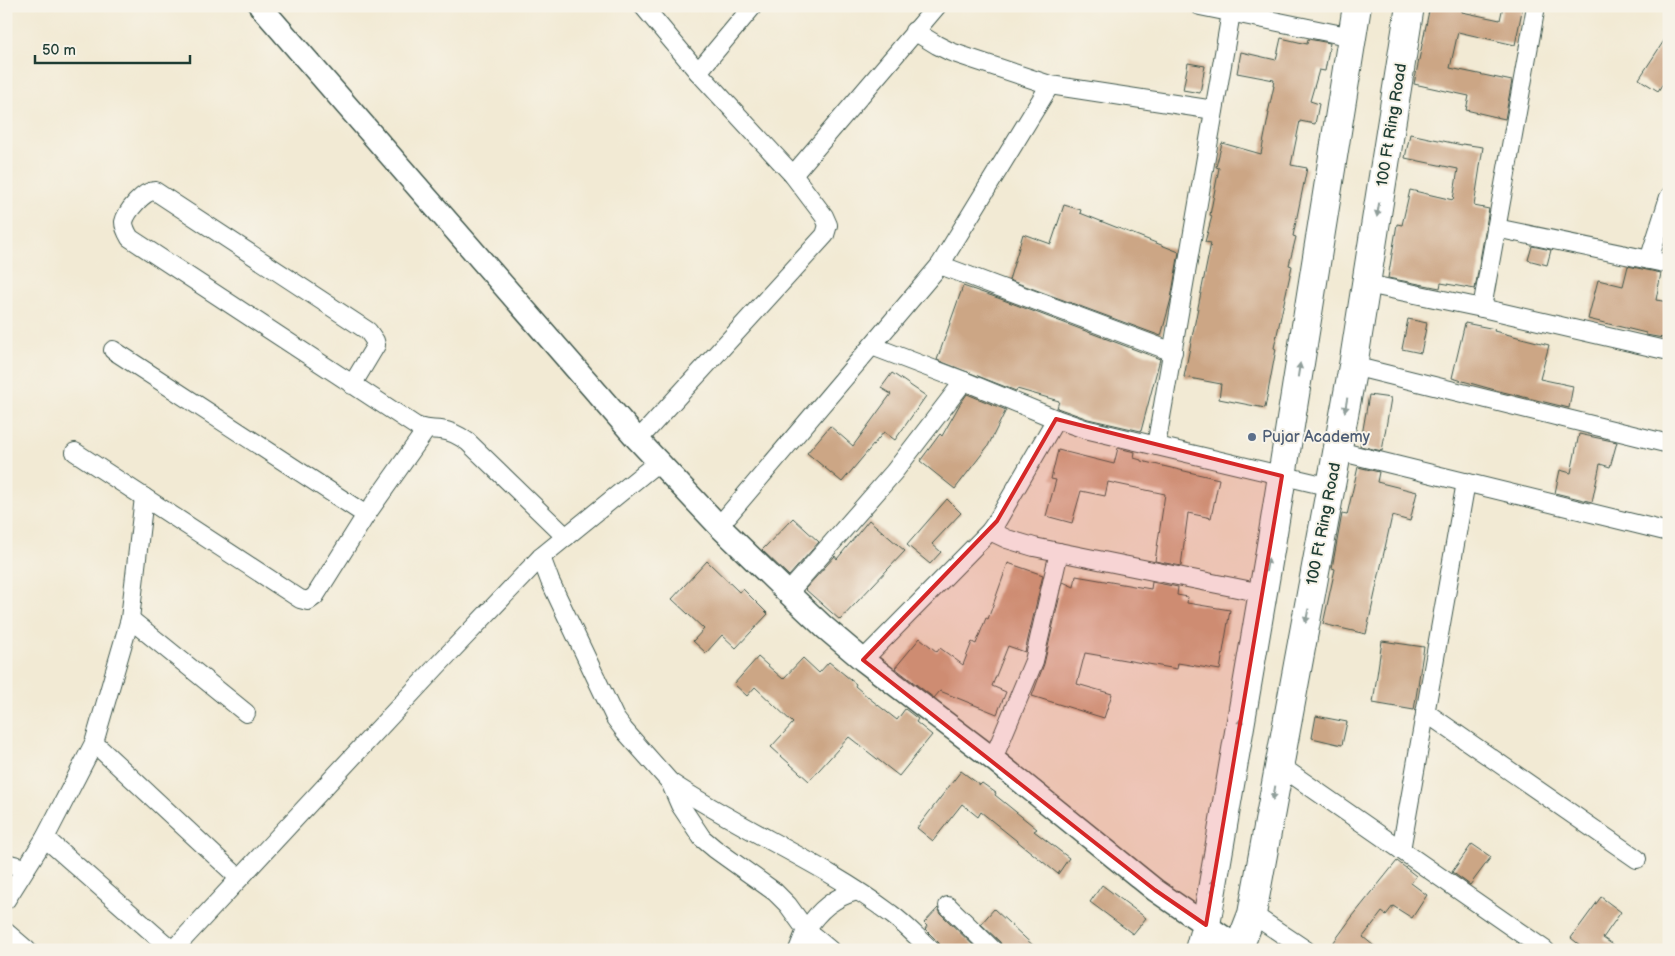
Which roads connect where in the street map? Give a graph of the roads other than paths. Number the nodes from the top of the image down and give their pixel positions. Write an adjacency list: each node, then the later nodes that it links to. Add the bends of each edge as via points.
1 (260, 6): 32 (street)
2 (643, 6): 12 (street)
3 (753, 6): 12 (street)
4 (937, 6): 10 (street)
5 (1200, 6): 9 (street)
6 (1357, 6): 11 (main road)
7 (1410, 6): 21 (main road, 100 Ft Ring Road, one-way to 21)
8 (1536, 6): 17 (street)
9 (1231, 13): 11 (street); 14 (street)
10 (914, 31): 13 (street, via 951,52); 15 (street)
11 (1352, 37): 38 (main road, one-way to 11)
12 (698, 72): 15 (street)
13 (1050, 85): 14 (street); 20 (street)
14 (1214, 110): 25 (street)
15 (793, 176): 32 (street, via 824,216 828,225 825,235)
16 (1669, 197): 18 (street)
17 (1496, 228): 18 (street); 22 (street)
18 (1649, 260): 19 (street)
19 (1669, 264)
20 (940, 266): 23 (street); 25 (street)
21 (1367, 284): 22 (street); 27 (main road, 100 Ft Ring Road)
22 (1482, 308): 26 (street)
23 (872, 346): 28 (street); 43 (street)
24 (113, 350): 42 (street)
25 (1173, 352): 34 (street)
26 (1669, 352)
27 (1353, 366): 33 (street); 35 (main road, 100 Ft Ring Road, one-way to 35)
28 (964, 382): 30 (street); 50 (street, via 894,472)
29 (352, 385): 29 (street, via 376,346 368,331 155,192 146,193 130,210 124,220 130,238); 31 (street)
30 (1056, 419): 34 (street); 44 (street)
31 (426, 430): 42 (street); 46 (street, via 455,433 468,442)
32 (638, 440): 37 (street)
33 (1669, 444)
34 (1156, 446): 38 (street)
35 (1338, 451): 39 (street); 40 (main road, 100 Ft Ring Road)
36 (75, 452): 41 (street)
37 (658, 462): 43 (street); 46 (street)
38 (1282, 476): 40 (street); 49 (main road, one-way to 38)
39 (1466, 482): 45 (street); 53 (street)
40 (1331, 487): 57 (main road, 100 Ft Ring Road, one-way to 57)
41 (144, 497): 42 (street, via 304,601 315,596); 51 (street)
42 (366, 515)
43 (719, 526): 50 (street)
44 (990, 531): 47 (street, via 1020,544); 52 (street)
45 (1669, 532)
46 (566, 537): 48 (street)
47 (1059, 552): 49 (street); 56 (street, via 1034,661)
48 (541, 557): 58 (street, via 615,718); 64 (street)
49 (1262, 593): 71 (main road, one-way to 49)
50 (788, 594): 52 (street)
51 (130, 618): 54 (street); 55 (street)
52 (863, 660): 56 (street)
53 (1425, 712): 60 (street); 61 (street)
54 (246, 713)
55 (94, 744): 59 (street); 64 (street)
56 (993, 759): 71 (street, via 1155,890)
57 (1279, 765): 60 (street); 68 (main road, 100 Ft Ring Road, one-way to 68)
58 (670, 782): 65 (street, via 696,800); 69 (street, via 702,838 775,892)
59 (44, 838): 63 (street); 74 (street)
60 (1401, 850): 80 (street)
61 (1637, 859)
62 (6, 863): 63 (street)
63 (25, 868): 66 (street)
64 (239, 878): 74 (street)
65 (858, 891): 69 (street, via 830,902); 77 (street, via 892,914)
66 (6, 900)
67 (948, 906): 78 (street)
68 (1252, 914): 72 (main road, 100 Ft Ring Road); 79 (street)
69 (806, 930): 75 (street); 76 (street)
70 (6, 932): 73 (street)
71 (1202, 937): 72 (street)
72 (1240, 949)
73 (27, 950)
74 (172, 950)
75 (798, 950)
76 (830, 950)
77 (931, 950)
78 (993, 950)
79 (1306, 950)
80 (1545, 950)

